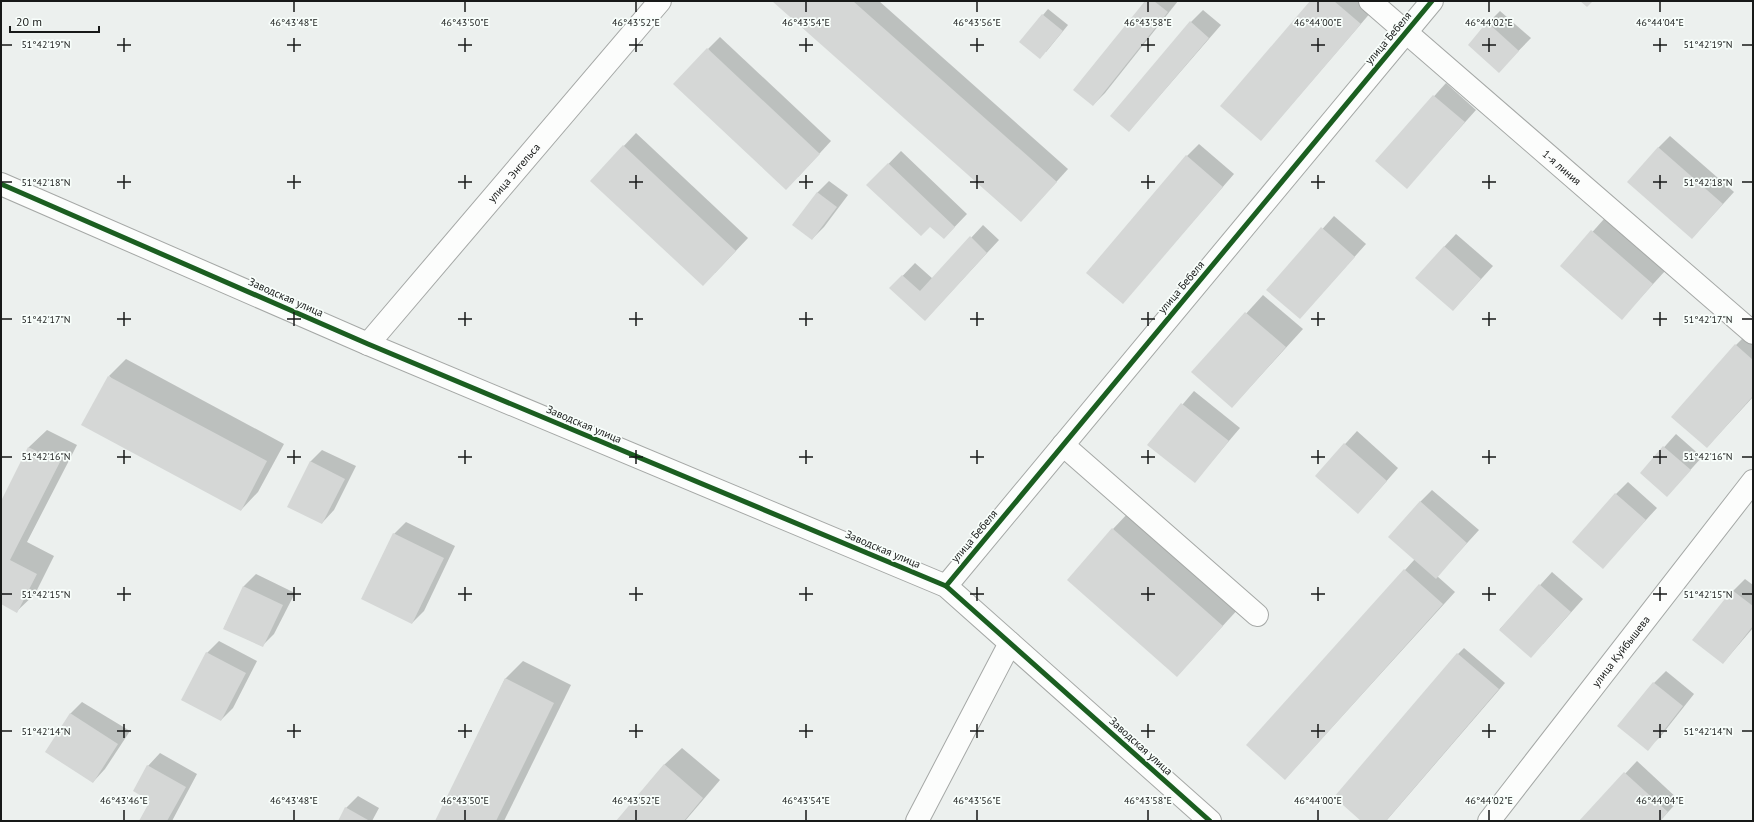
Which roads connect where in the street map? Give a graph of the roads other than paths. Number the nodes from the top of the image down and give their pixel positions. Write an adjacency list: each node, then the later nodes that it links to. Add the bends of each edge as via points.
1 (660, 1): 7 (street, улица Энгельса)
2 (1370, 1): 4 (street, 1-я линия)
3 (1432, 1): 4 (street, улица Бебеля)
4 (1405, 33): 6 (street, 1-я линия); 8 (street, улица Бебеля)
5 (1, 184): 7 (street, Заводская улица)
6 (1753, 333)
7 (368, 344): 10 (street, Заводская улица)
8 (1063, 445): 10 (street, улица Бебеля); 11 (street)
9 (1753, 481): 15 (street, улица Куйбышева)
10 (946, 586): 12 (street, Заводская улица)
11 (1257, 615)
12 (1010, 643): 13 (street); 14 (street, Заводская улица)
13 (917, 821)
14 (1210, 821)
15 (1489, 821)

